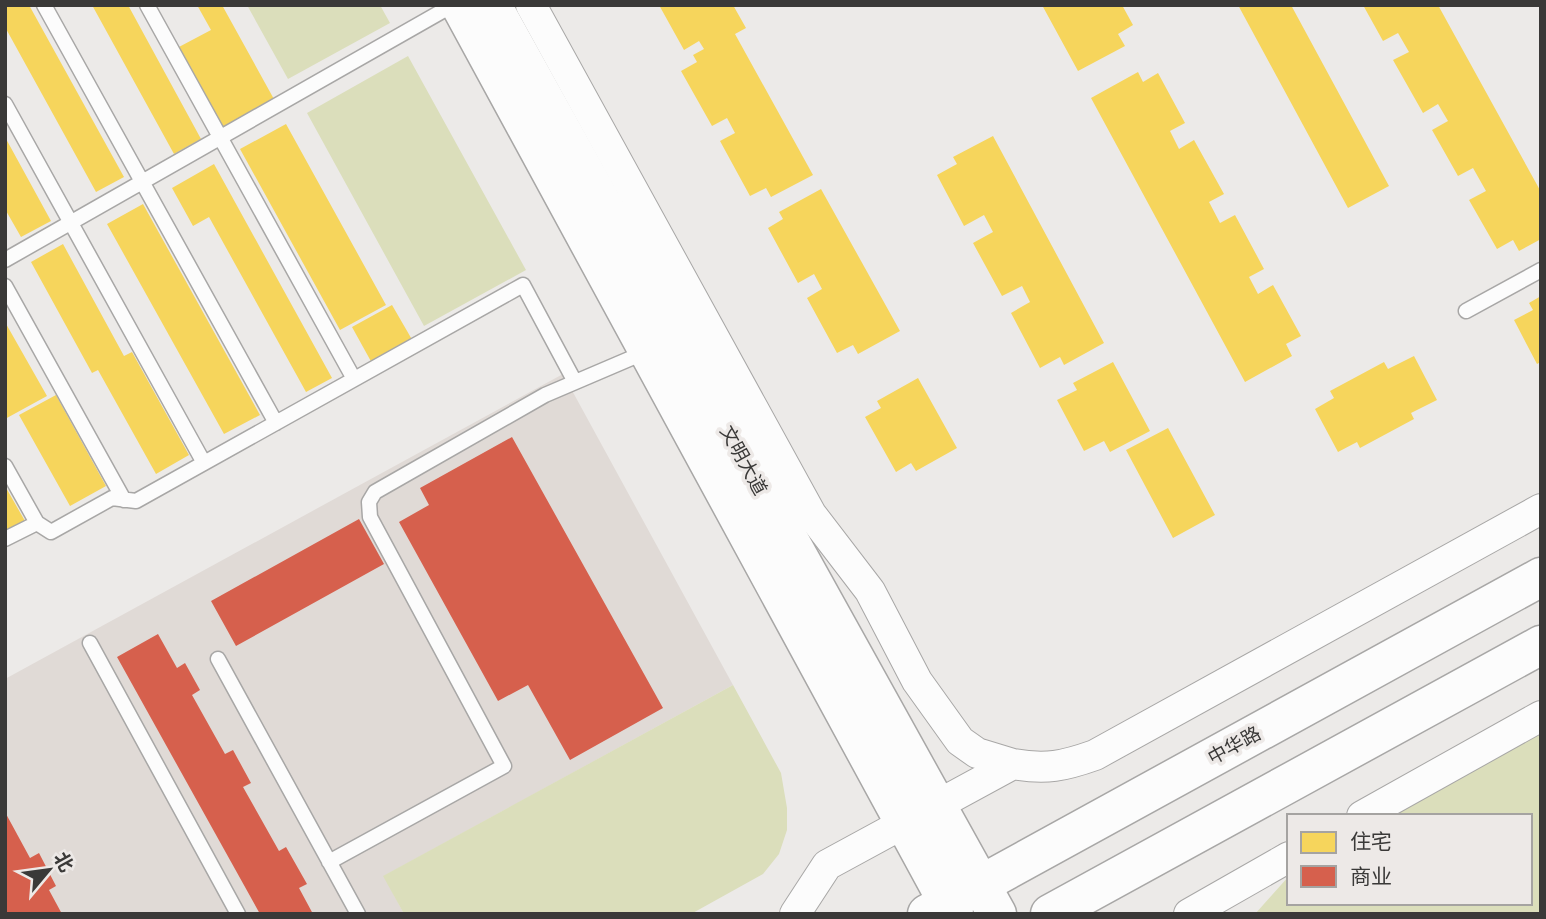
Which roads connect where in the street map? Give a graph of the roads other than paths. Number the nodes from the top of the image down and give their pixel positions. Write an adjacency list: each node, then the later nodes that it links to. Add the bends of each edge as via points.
1 (44, 5): 9 (lane)
2 (147, 5): 8 (lane)
3 (453, 5): 8 (lane)
4 (460, 5): 15 (main road, 文明大道)
5 (492, 5): 31 (main road, 文明大道)
6 (531, 5): 30 (street, via 811,514 870,591 917,681 960,741 978,753)
7 (5, 104): 10 (lane)
8 (220, 138): 9 (lane); 16 (lane)
9 (142, 182): 10 (lane); 18 (lane)
10 (71, 222): 11 (lane); 19 (lane)
11 (5, 260)
12 (1541, 270): 14 (lane)
13 (5, 286): 21 (lane)
14 (1466, 311)
15 (649, 351): 17 (lane); 31 (main road, 文明大道)
16 (354, 379): 17 (lane, via 523,285); 18 (lane)
17 (575, 382): 34 (lane, via 545,394 375,492 369,502 370,517 504,766)
18 (276, 423): 19 (lane)
19 (204, 463): 21 (lane, via 136,501)
20 (5, 466): 23 (lane)
21 (124, 500): 23 (lane, via 112,498 51,532)
22 (1541, 509): 30 (street, via 1095,755 1062,766)
23 (37, 523): 24 (lane)
24 (5, 539)
25 (1541, 577): 35 (main road, 中华路)
26 (90, 643): 36 (lane)
27 (1541, 645): 39 (main road)
28 (218, 659): 34 (lane)
29 (1541, 716): 32 (street)
30 (1013, 764): 31 (street)
31 (921, 814): 35 (main road, 文明大道); 38 (street, via 827,865)
32 (1366, 814)
33 (1287, 858): 40 (street)
34 (329, 862): 37 (lane)
35 (961, 905)
36 (238, 914)
37 (358, 914)
38 (795, 914)
39 (1050, 914)
40 (1189, 914)

